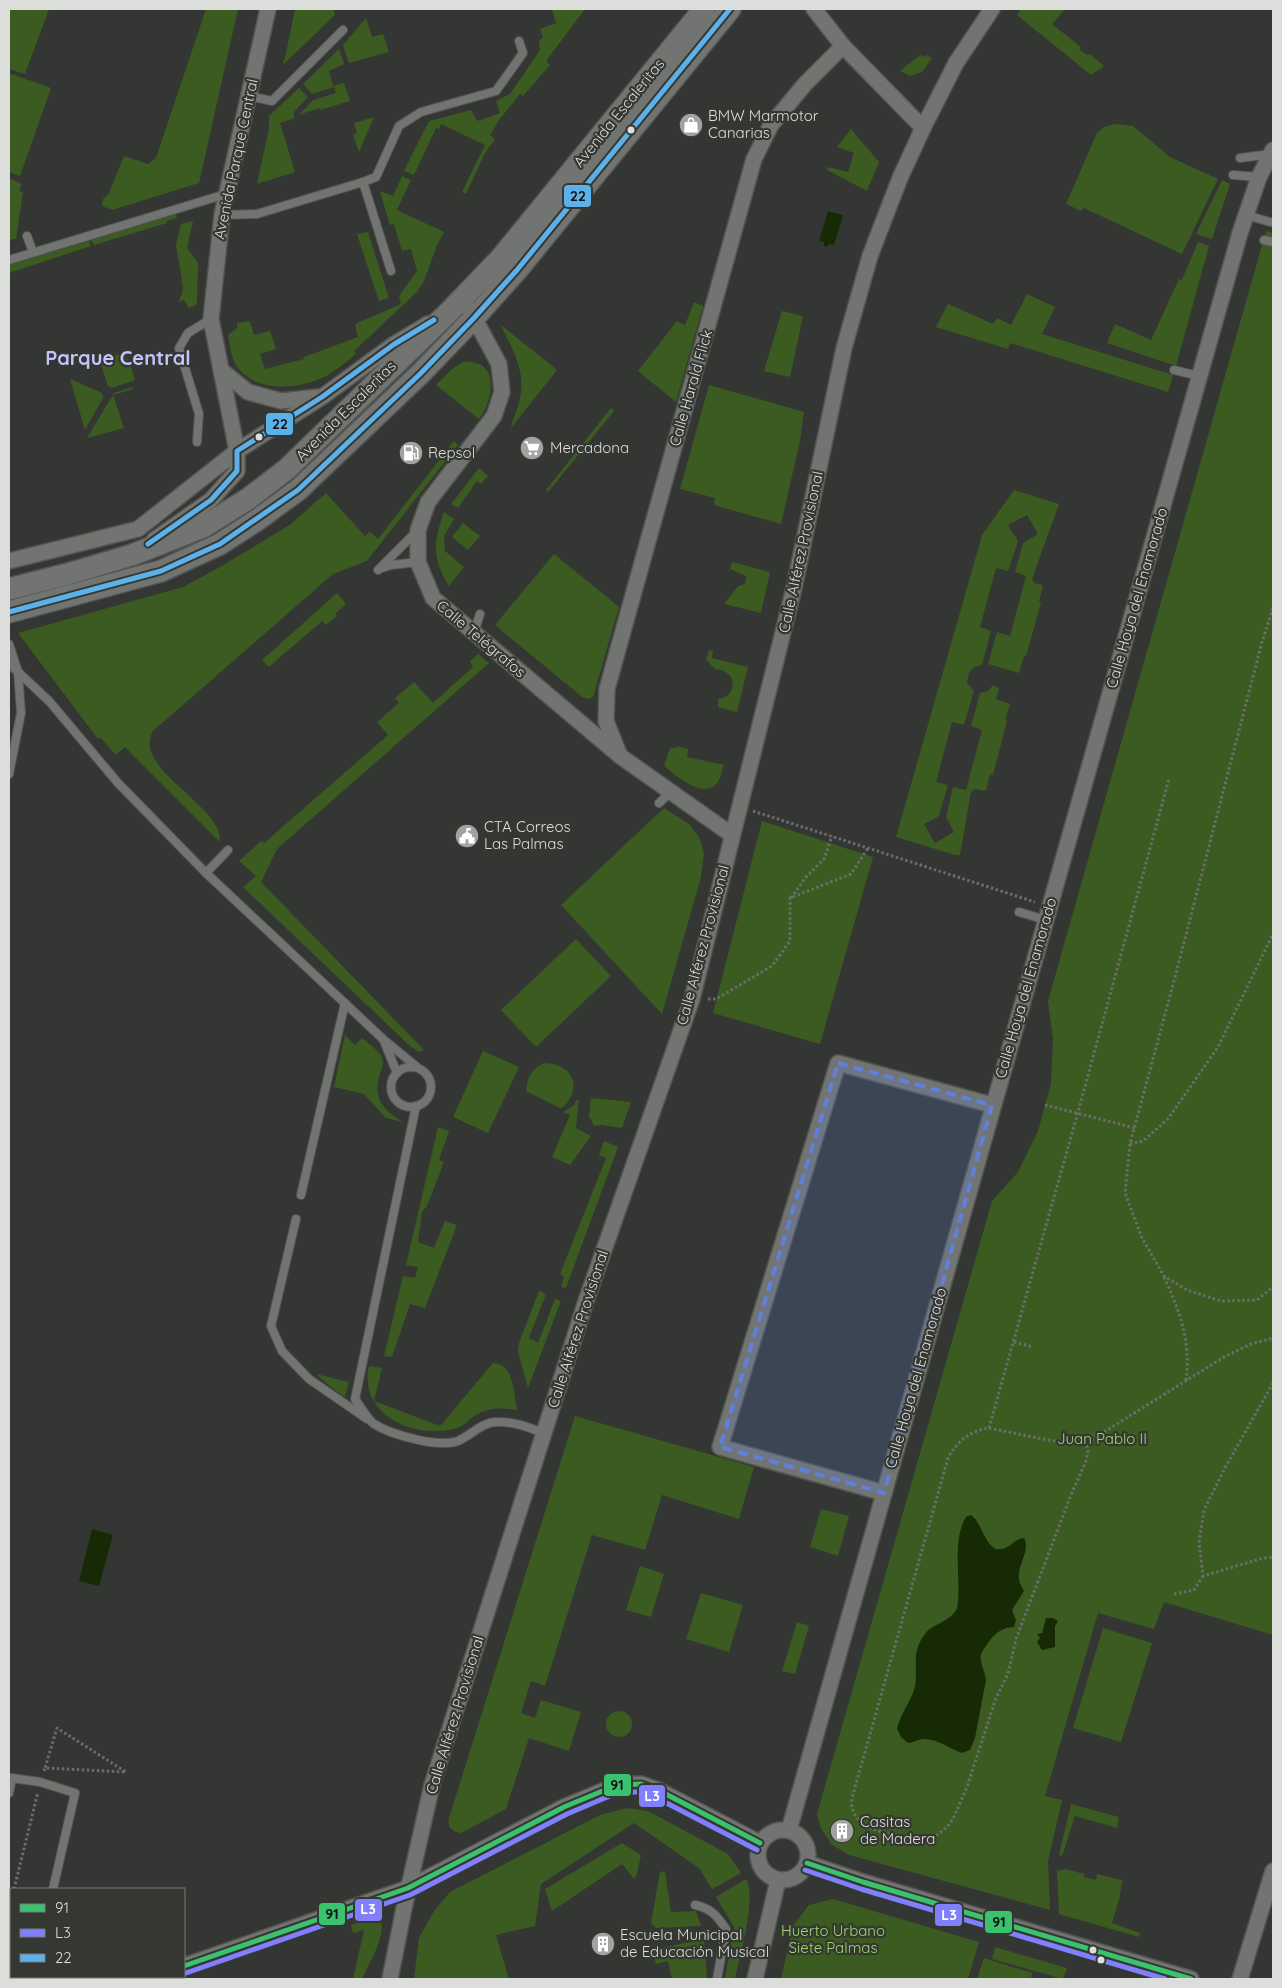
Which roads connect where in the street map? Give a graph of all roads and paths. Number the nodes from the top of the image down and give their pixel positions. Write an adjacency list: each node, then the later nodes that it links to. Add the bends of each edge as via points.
1 (268, 9): 9 (street, Avenida Parque Central)
2 (704, 9): 15 (street, Avenida Escaleritas)
3 (730, 9): 15 (street, Avenida Escaleritas)
4 (814, 9): 8 (street)
5 (992, 9): 10 (street, Calle Alférez Provisional, via 956,63)
6 (343, 30): 9 (lane, via 272,101)
7 (518, 41): 16 (lane, via 523,53 496,91 420,112 399,126 376,177)
8 (843, 46): 10 (street); 34 (street, Calle Harald Flick, via 771,125 754,159)
9 (249, 96): 17 (street, Avenida Parque Central)
10 (923, 128): 55 (street, Calle Alférez Provisional, via 870,256 844,348 794,588)
11 (1272, 152): 12 (lane); 14 (street, Calle Hoya del Enamorado)
12 (1240, 158)
13 (1233, 174): 14 (lane)
14 (1259, 177): 18 (street, Calle Hoya del Enamorado)
15 (578, 179): 27 (street, Avenida Escaleritas); 28 (street, Avenida Escaleritas, via 517,270)
16 (363, 182): 19 (lane, via 257,214); 26 (lane)
17 (226, 194): 19 (street, Avenida Parque Central); 24 (lane)
18 (1246, 215): 20 (lane); 32 (street, Calle Hoya del Enamorado)
19 (222, 216): 29 (street, Avenida Parque Central)
20 (1270, 222)
21 (27, 236): 24 (lane)
22 (1264, 240): 23 (lane)
23 (1273, 242)
24 (33, 252): 25 (lane)
25 (9, 260)
26 (391, 270)
27 (456, 304): 28 (street, Calle Telégrafos); 33 (street); 39 (street, Avenida Escaleritas, via 288,469 203,527)
28 (474, 318): 38 (street, Calle Telégrafos, via 499,364 502,392 494,416 428,502); 44 (street, Avenida Escaleritas, via 298,490 220,544 161,572)
29 (210, 319): 30 (street, Avenida Parque Central); 35 (lane, via 188,333 179,348 199,414)
30 (221, 370): 33 (street, via 248,392 281,401); 37 (street, Avenida Parque Central)
31 (1174, 370): 32 (lane)
32 (1199, 376): 63 (street, Calle Hoya del Enamorado)
33 (322, 397): 37 (street)
34 (677, 437): 36 (lane); 50 (street, Calle Harald Flick, via 624,606 607,689 606,721)
35 (197, 442)
36 (664, 448)
37 (237, 451): 39 (street, Avenida Parque Central, via 237,471 210,500); 40 (street, via 138,529)
38 (418, 530): 41 (street, Calle Telégrafos); 41 (lane, via 378,570)
39 (132, 555): 42 (street, Avenida Escaleritas)
40 (9, 561)
41 (418, 562): 46 (street, Calle Telégrafos, via 433,598)
42 (9, 589)
43 (1273, 608): 74 (path)
44 (9, 612)
45 (480, 614): 46 (lane)
46 (474, 633): 50 (street, Calle Telégrafos)
47 (9, 644): 49 (lane)
48 (9, 664): 49 (lane)
49 (18, 672): 51 (lane, via 22,713); 60 (lane, via 118,784)
50 (620, 756): 53 (street, Calle Telégrafos)
51 (9, 774)
52 (1169, 779): 73 (path)
53 (671, 792): 54 (lane); 56 (street, Calle Telégrafos)
54 (659, 803)
55 (740, 807): 56 (street, Calle Alférez Provisional); 57 (path)
56 (732, 835): 65 (street, Calle Alférez Provisional)
57 (832, 836): 58 (path); 61 (path, via 824,858)
58 (868, 848): 61 (path, via 851,874); 63 (path)
59 (228, 850): 60 (lane)
60 (206, 873): 66 (lane)
61 (790, 898): 65 (path, via 790,941 772,966 716,999)
62 (1019, 912): 63 (lane)
63 (1048, 914): 70 (street, Calle Hoya del Enamorado)
64 (1273, 934): 75 (path, via 1218,1047 1168,1119 1143,1141)
65 (692, 999): 89 (street, Calle Alférez Provisional)
66 (345, 1003): 67 (lane); 76 (lane)
67 (383, 1039): 68 (lane); 69 (lane)
68 (417, 1067): 69 (lane); 72 (lane, via 428,1074 432,1087 427,1100)
69 (397, 1072): 72 (lane, via 391,1083 393,1096 402,1105)
70 (992, 1105): 91 (street, Calle Hoya del Enamorado); 91 (street, via 838,1063 720,1446)
71 (1045, 1105): 73 (path)
72 (416, 1106): 85 (lane)
73 (1078, 1112): 74 (path); 81 (path)
74 (1135, 1128): 75 (path)
75 (1130, 1144): 78 (path, via 1125,1193 1142,1238)
76 (302, 1195)
77 (296, 1219): 86 (lane, via 272,1326 282,1351 309,1379)
78 (1164, 1276): 79 (path, via 1187,1290 1221,1301 1257,1300); 83 (path, via 1174,1297 1186,1339)
79 (1273, 1287)
80 (1273, 1338): 83 (path, via 1251,1344)
81 (1014, 1342): 82 (path); 88 (path)
82 (1033, 1347)
83 (1186, 1381): 90 (path, via 1104,1432)
84 (1273, 1383): 93 (path, via 1204,1510 1199,1543)
85 (355, 1400): 86 (lane); 87 (lane)
86 (345, 1404): 87 (lane)
87 (373, 1423): 89 (lane, via 432,1443 459,1440 493,1422 512,1423)
88 (989, 1428): 90 (path, via 1053,1441); 90 (path, via 960,1440 948,1458 850,1806 867,1826 918,1840 933,1838 953,1819 996,1698 1008,1674 1016,1639 1086,1461 1088,1451)
89 (543, 1433): 104 (street, Calle Alférez Provisional, via 432,1785)
90 (1084, 1438)
91 (884, 1493): 98 (street, Calle Hoya del Enamorado)
92 (1273, 1557): 93 (path)
93 (1203, 1576): 94 (path, via 1194,1590)
94 (1174, 1594)
95 (57, 1728): 96 (path)
96 (45, 1768)
97 (9, 1793): 103 (lane, via 12,1778 76,1793)
98 (788, 1830): 99 (street, via 767,1834); 100 (street, via 801,1837 808,1849)
99 (760, 1843): 102 (street, via 757,1854 760,1866 767,1875); 104 (street, via 658,1790 628,1783 564,1808)
100 (807, 1863): 102 (street, via 790,1879); 110 (street)
101 (1273, 1872): 111 (street)
102 (778, 1880): 109 (street)
103 (53, 1888)
104 (408, 1888): 106 (street); 107 (street, Calle Alférez Provisional)
105 (695, 1905): 108 (lane, via 714,1912 726,1929)
106 (185, 1966)
107 (389, 1977)
108 (717, 1979)
109 (755, 1979)
110 (1191, 1979)
111 (1240, 1979)

